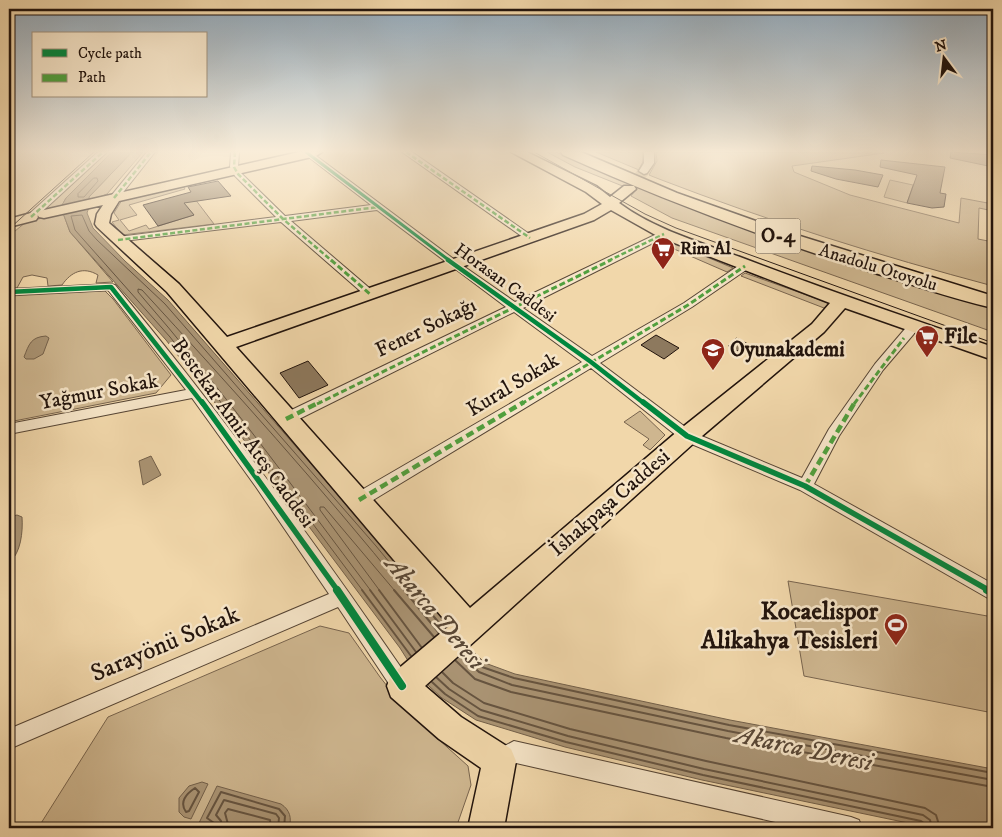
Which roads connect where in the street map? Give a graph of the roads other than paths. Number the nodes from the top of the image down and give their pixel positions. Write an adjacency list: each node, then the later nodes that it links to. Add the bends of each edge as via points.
1 (61, 191): 14 (street)
2 (114, 191): 11 (street)
3 (142, 191): 11 (main road)
4 (256, 191): 15 (street)
5 (358, 191): 12 (street, Horasan Caddesi)
6 (462, 191): 20 (street)
7 (594, 191): 13 (main road)
8 (628, 191): 13 (main road)
9 (660, 191): 28 (highway, Anadolu Otoyolu / O-4, via 788,239)
10 (681, 191): 25 (highway, Anadolu Otoyolu / O-4, via 794,233)
11 (107, 199): 14 (main road); 21 (main road, via 102,224)
12 (378, 207): 15 (street); 22 (street, Horasan Caddesi)
13 (616, 209): 19 (main road); 20 (main road)
14 (33, 217): 16 (main road); 17 (main road); 18 (main road)
15 (283, 219): 21 (street); 26 (street)
16 (9, 223)
17 (9, 227)
18 (9, 234)
19 (664, 234): 23 (main road); 30 (street, Fener Sokağı)
20 (530, 238): 22 (main road)
21 (118, 240): 32 (main road, via 173,288)
22 (455, 265): 26 (main road); 30 (street, Horasan Caddesi)
23 (745, 266): 27 (main road); 29 (street)
24 (9, 292): 35 (street, Bestekar Amir Ateş Caddesi, via 111,287)
25 (993, 293)
26 (370, 294): 32 (main road)
27 (841, 302): 31 (main road); 38 (main road, İshakpaşa Caddesi, via 818,328)
28 (993, 302)
29 (688, 305): 34 (street, Kural Sokak)
30 (515, 306): 34 (street, Horasan Caddesi); 36 (street, Fener Sokağı)
31 (914, 326): 33 (main road); 39 (street, via 879,366 834,433)
32 (224, 345): 36 (main road)
33 (993, 354)
34 (592, 362): 38 (street, Horasan Caddesi); 40 (street, Kural Sokak)
35 (196, 393): 37 (street, Yağmur Sokak); 42 (street, Bestekar Amir Ateş Caddesi)
36 (286, 419): 40 (main road)
37 (9, 429)
38 (687, 436): 39 (street, Horasan Caddesi); 43 (main road, İshakpaşa Caddesi)
39 (805, 486): 41 (street, Horasan Caddesi)
40 (359, 500): 43 (main road, via 458,614)
41 (993, 593)
42 (342, 597): 44 (street, Bestekar Amir Ateş Caddesi); 45 (street, Sarayönü Sokak)
43 (462, 633): 44 (main road, İshakpaşa Caddesi)
44 (410, 680): 46 (main road, Bestekar Amir Ateş Caddesi, via 450,728)
45 (9, 740)
46 (499, 761): 47 (main road); 48 (street, via 514,752)
47 (486, 828)
48 (851, 828)

